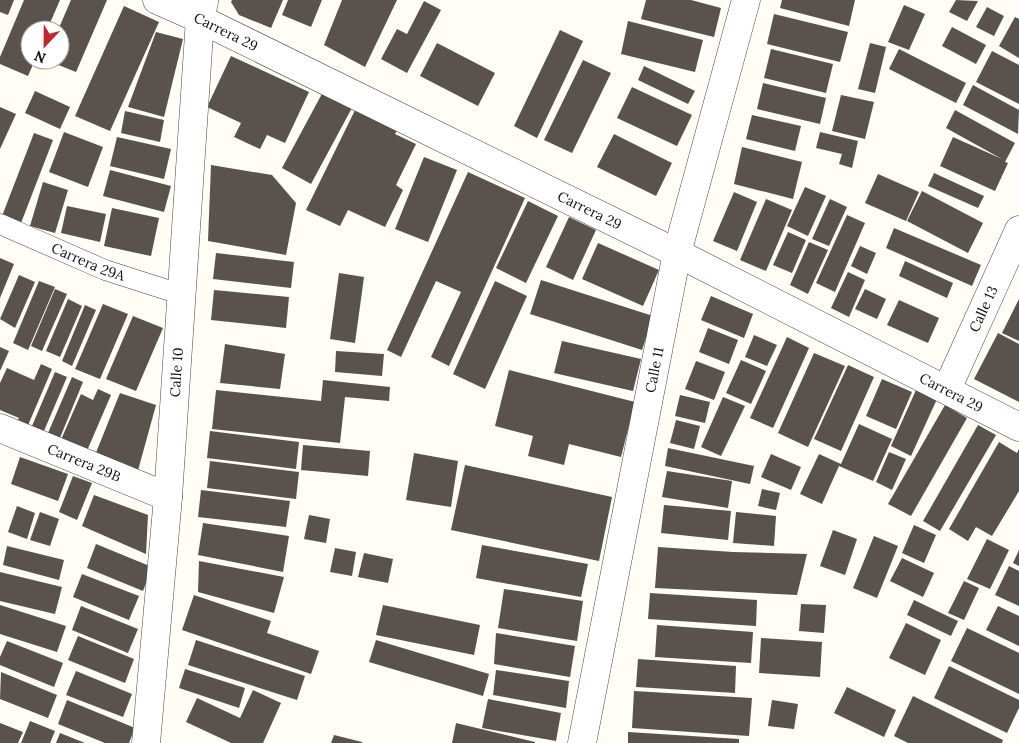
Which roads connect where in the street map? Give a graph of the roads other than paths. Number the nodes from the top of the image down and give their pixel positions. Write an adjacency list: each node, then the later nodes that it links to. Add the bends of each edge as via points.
1 (157, 0): 3 (street, Carrera 29)
2 (746, 0): 6 (street, Calle 11)
3 (202, 9): 6 (street, Carrera 29); 7 (street, Calle 10)
4 (0, 224): 7 (lane, Carrera 29A, via 105,270)
5 (1019, 230): 8 (street, Calle 13)
6 (678, 253): 8 (street, Carrera 29); 13 (street, Calle 11)
7 (180, 294): 11 (street, Calle 10)
8 (947, 389): 9 (street, Carrera 29)
9 (1019, 427)
10 (1, 434): 11 (street, Carrera 29B)
11 (168, 498): 12 (street, Calle 10)
12 (146, 743)
13 (582, 743)

